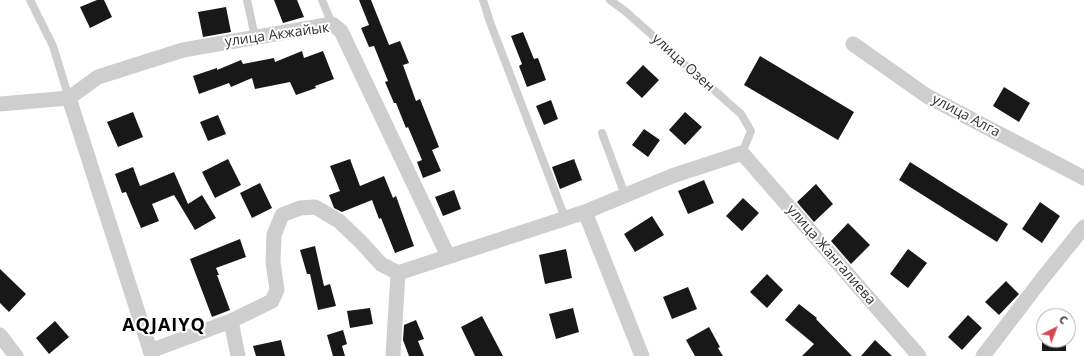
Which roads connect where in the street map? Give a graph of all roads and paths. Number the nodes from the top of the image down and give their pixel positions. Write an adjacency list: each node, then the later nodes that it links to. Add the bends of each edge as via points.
1 (30, 0): 9 (lane, via 53,46)
2 (247, 0): 7 (lane)
3 (322, 0): 6 (lane)
4 (483, 0): 16 (lane)
5 (610, 0): 12 (lane, улица Озен, via 741,114 751,131)
6 (332, 24): 7 (street, улица Акжайык); 18 (street, улица Акжайык, via 341,31)
7 (255, 37): 9 (street, улица Акжайык, via 183,50 98,76)
8 (854, 44): 13 (street, улица Алга, via 927,96)
9 (69, 98): 10 (street); 22 (street)
10 (0, 104)
11 (602, 133): 14 (lane)
12 (742, 153): 14 (street, via 672,176); 27 (street, улица Жангалиева)
13 (1084, 178)
14 (626, 195): 15 (street)
15 (585, 212): 16 (street); 26 (street)
16 (565, 218): 18 (street)
17 (1084, 227): 28 (street)
18 (448, 256): 19 (street)
19 (398, 273): 20 (street, via 381,264 338,221 315,207 300,208 282,215 274,235 273,262 277,290 272,301); 25 (street)
20 (231, 321): 22 (street); 24 (street)
21 (0, 335): 23 (street)
22 (151, 353)
23 (16, 356)
24 (238, 356)
25 (393, 356)
26 (642, 356)
27 (919, 356)
28 (983, 356)

